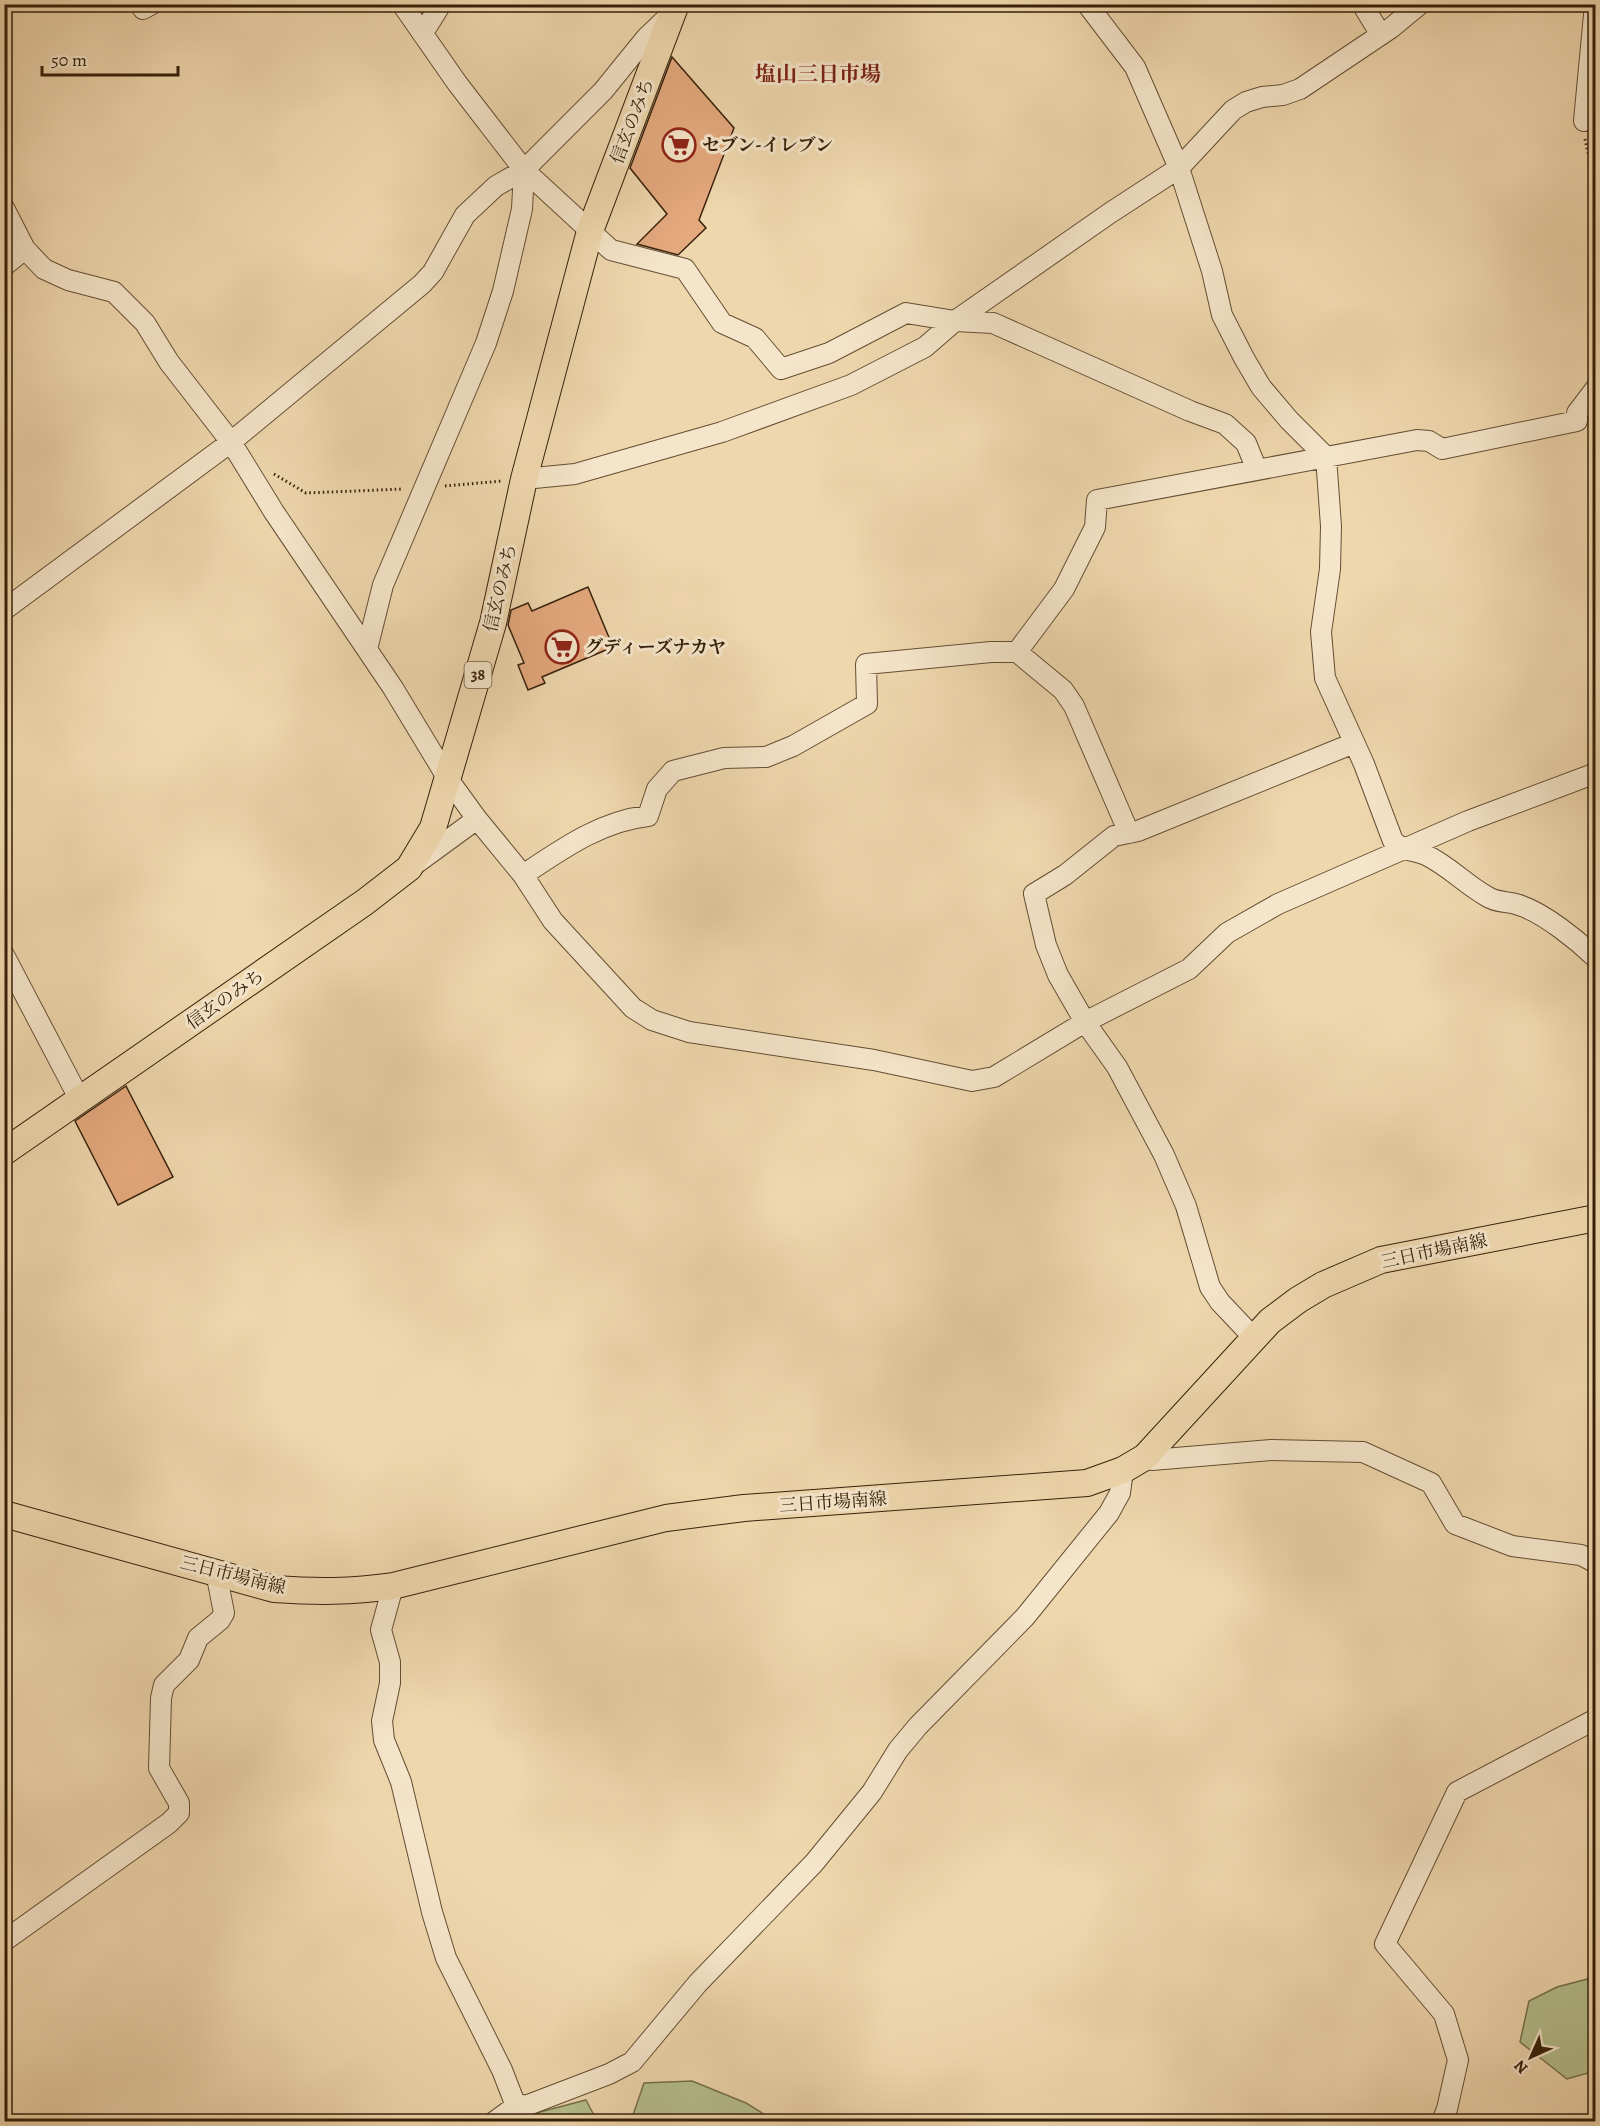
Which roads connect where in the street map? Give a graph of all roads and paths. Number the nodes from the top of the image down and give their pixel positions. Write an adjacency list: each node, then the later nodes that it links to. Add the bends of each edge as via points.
1 (140, 4): 2 (street, via 143,9)
2 (152, 4)
3 (402, 4): 10 (street)
4 (441, 4): 10 (street)
5 (1087, 4): 13 (street, via 1135,67)
6 (1362, 4): 11 (street)
7 (1420, 4): 11 (street)
8 (1595, 4): 12 (street)
9 (675, 8): 14 (street, via 603,91); 17 (main road, 信玄のみち / 38)
10 (423, 33): 14 (street)
11 (1381, 35): 13 (street, via 1300,89 1246,102 1233,110)
12 (1590, 119): 15 (path, via 1585,146)
13 (1179, 168): 20 (street); 23 (street, via 1222,315 1235,341 1262,387 1288,420)
14 (524, 170): 17 (street); 22 (street, via 496,186 465,215 422,284); 27 (street, via 522,209 503,291 486,343)
15 (1596, 174)
16 (4, 208): 18 (street)
17 (590, 231): 20 (street, via 610,250 685,269 722,323 755,338 781,369 829,353 906,314); 26 (main road, 信玄のみち / 38)
18 (25, 249): 19 (street); 22 (street, via 44,269 114,292 145,322 169,362)
19 (4, 266)
20 (956, 321): 25 (street, via 993,323 1226,424 1246,443); 26 (street, via 925,347 841,389 722,432 575,474)
21 (1596, 388): 23 (street, via 1577,413 1577,421 1442,449 1418,440)
22 (231, 442): 28 (street); 29 (street)
23 (1326, 457): 25 (street); 31 (street, via 1331,526 1330,569 1321,632 1323,660 1325,678)
24 (266, 469): 27 (path, via 306,493)
25 (1257, 470): 30 (street, via 1097,500 1095,527 1064,589)
26 (524, 479): 27 (path); 33 (main road, 信玄のみち / 38, via 493,623)
27 (424, 488): 29 (street, via 383,585)
28 (6, 605)
29 (367, 649): 33 (street)
30 (1017, 652): 35 (street, via 1063,690 1074,706); 38 (street, via 866,664 867,704 766,757 724,758 673,771 657,789 648,816 630,818 592,832)
31 (1354, 743): 35 (street); 36 (street, via 1388,831)
32 (1596, 773): 36 (street)
33 (448, 779): 34 (street); 37 (main road, 信玄のみち / 38, via 433,828)
34 (477, 819): 37 (street); 38 (street)
35 (1129, 833): 41 (street, via 1114,836 1034,894 1046,945)
36 (1403, 850): 40 (street, via 1425,854 1492,900 1519,904 1534,912); 41 (street, via 1278,904 1227,933 1189,969)
37 (409, 868): 42 (main road, 信玄のみち / 38)
38 (523, 875): 41 (street, via 553,921 633,1008 652,1020 689,1032 874,1060 972,1081 994,1077)
39 (4, 956): 42 (street)
40 (1596, 958)
41 (1085, 1022): 45 (street, via 1117,1067 1164,1155 1186,1206 1210,1287)
42 (80, 1100): 43 (main road, 信玄のみち / 38)
43 (4, 1152)
44 (1596, 1218): 45 (main road, 三日市場南線, via 1381,1260 1298,1300)
45 (1254, 1338): 46 (main road, 三日市場南線)
46 (1145, 1457): 47 (main road, 三日市場南線); 49 (street, via 1152,1460 1271,1450 1363,1452 1431,1483 1455,1524 1512,1546 1581,1555)
47 (1123, 1470): 51 (main road, 三日市場南線, via 1087,1483 744,1508 666,1518); 54 (street, via 1120,1493 1109,1513 1025,1617 918,1726 872,1792 814,1863 698,1983 632,2062 528,2105)
48 (4, 1514): 50 (main road, 三日市場南線)
49 (1596, 1563)
50 (216, 1572): 51 (main road, 三日市場南線, via 274,1589 351,1592); 53 (street, via 224,1613 198,1638 189,1660 164,1685 161,1698 159,1768 179,1803 179,1814)
51 (393, 1586): 54 (street, via 381,1630 390,1662 382,1721 384,1740 401,1782 446,1958)
52 (1596, 1719): 56 (street, via 1457,1792 1385,1944 1443,2014 1458,2060)
53 (4, 1941)
54 (516, 2106): 55 (street)
55 (494, 2121)
56 (1442, 2121)

